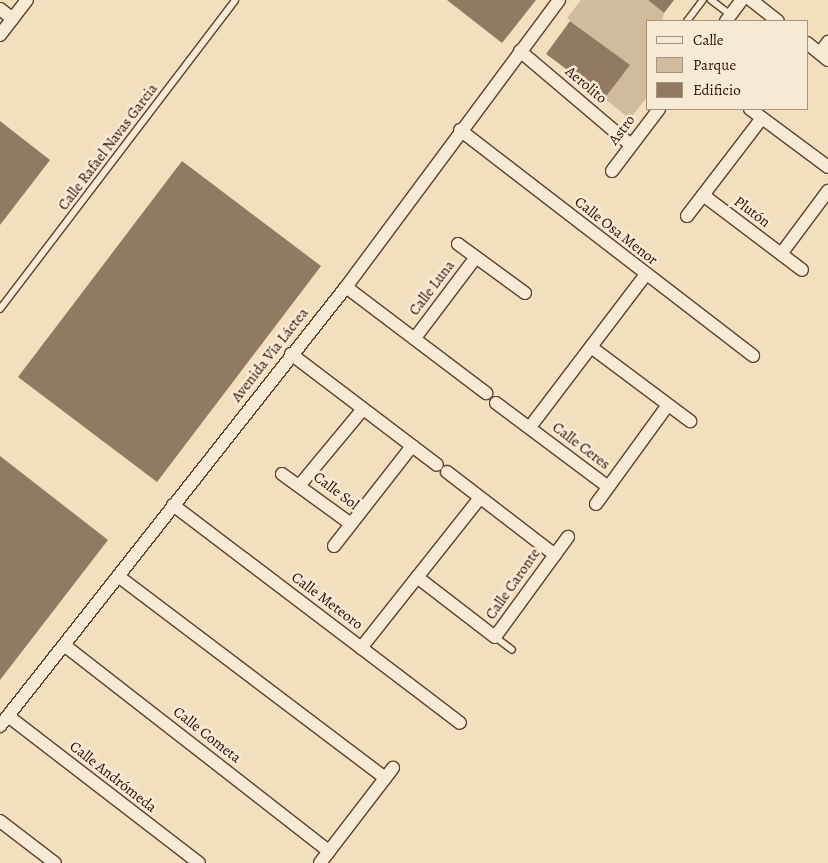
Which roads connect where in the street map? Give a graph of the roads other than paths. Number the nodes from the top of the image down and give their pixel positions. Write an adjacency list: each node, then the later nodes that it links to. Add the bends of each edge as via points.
1 (27, 0): 10 (street)
2 (235, 0): 35 (lane, Calle Rafael Navas Garcia)
3 (559, 0): 16 (street, Avenida Vía Láctea)
4 (703, 0): 11 (lane)
5 (711, 0): 9 (lane)
6 (742, 0): 9 (street)
7 (751, 0): 12 (street)
8 (0, 9): 10 (street)
9 (728, 18)
10 (13, 19): 13 (street)
11 (688, 20)
12 (777, 20)
13 (0, 35)
14 (828, 42): 17 (street)
15 (808, 44): 17 (street)
16 (520, 51): 21 (street, Avenida Vía Láctea); 22 (street, Aerolito)
17 (824, 56)
18 (658, 110): 22 (street, Astro)
19 (751, 110): 20 (street)
20 (762, 118): 23 (street); 26 (street)
21 (460, 130): 32 (street, Calle Osa Menor); 33 (street, Avenida Vía Láctea)
22 (631, 145): 24 (street, Astro)
23 (828, 167)
24 (612, 171)
25 (828, 191): 29 (street)
26 (703, 195): 27 (street); 29 (street, Plutón)
27 (687, 216)
28 (458, 244): 30 (street, Calle Luna)
29 (781, 254): 31 (street, Plutón)
30 (476, 257): 34 (street, Calle Luna); 36 (street, Calle Luna)
31 (802, 270)
32 (646, 274): 37 (street, Calle Ceres); 39 (street, Calle Osa Menor)
33 (346, 286): 36 (street, Calle Luna); 38 (street, Avenida Vía Láctea)
34 (525, 293)
35 (0, 309)
36 (415, 338): 40 (street, Calle Luna)
37 (591, 347): 42 (street); 45 (street, Calle Ceres)
38 (291, 354): 43 (street); 52 (street, Avenida Vía Láctea)
39 (753, 356)
40 (486, 393)
41 (496, 403): 45 (street)
42 (668, 405): 44 (street); 49 (street, Calle Ceres)
43 (363, 409): 46 (street); 48 (street, Calle Sol)
44 (690, 421)
45 (530, 427): 49 (street, Calle Ceres)
46 (412, 446): 50 (street, Calle Caronte); 53 (street, Calle Sol)
47 (282, 474): 48 (street)
48 (299, 486): 53 (street, Calle Sol)
49 (607, 486): 51 (street)
50 (480, 498): 56 (street, Calle Caronte); 58 (street)
51 (596, 504)
52 (173, 505): 57 (street, Avenida Vía Láctea); 61 (street, Calle Meteoro)
53 (351, 524): 55 (street)
54 (568, 537): 56 (street)
55 (334, 546)
56 (555, 556): 59 (street, Calle Caronte)
57 (118, 576): 60 (street, Avenida Vía Láctea); 66 (street, via 389,773)
58 (417, 577): 59 (street, Calle Caronte); 61 (street)
59 (495, 637): 62 (lane)
60 (64, 645): 63 (street, Avenida Vía Láctea); 66 (street, Calle Cometa)
61 (361, 648): 64 (street, Calle Meteoro)
62 (512, 650)
63 (4, 721): 68 (street, Calle Andrómeda)
64 (460, 723)
65 (0, 821): 67 (street)
66 (329, 851): 69 (street)
67 (55, 863)
68 (198, 863)
69 (320, 863)

